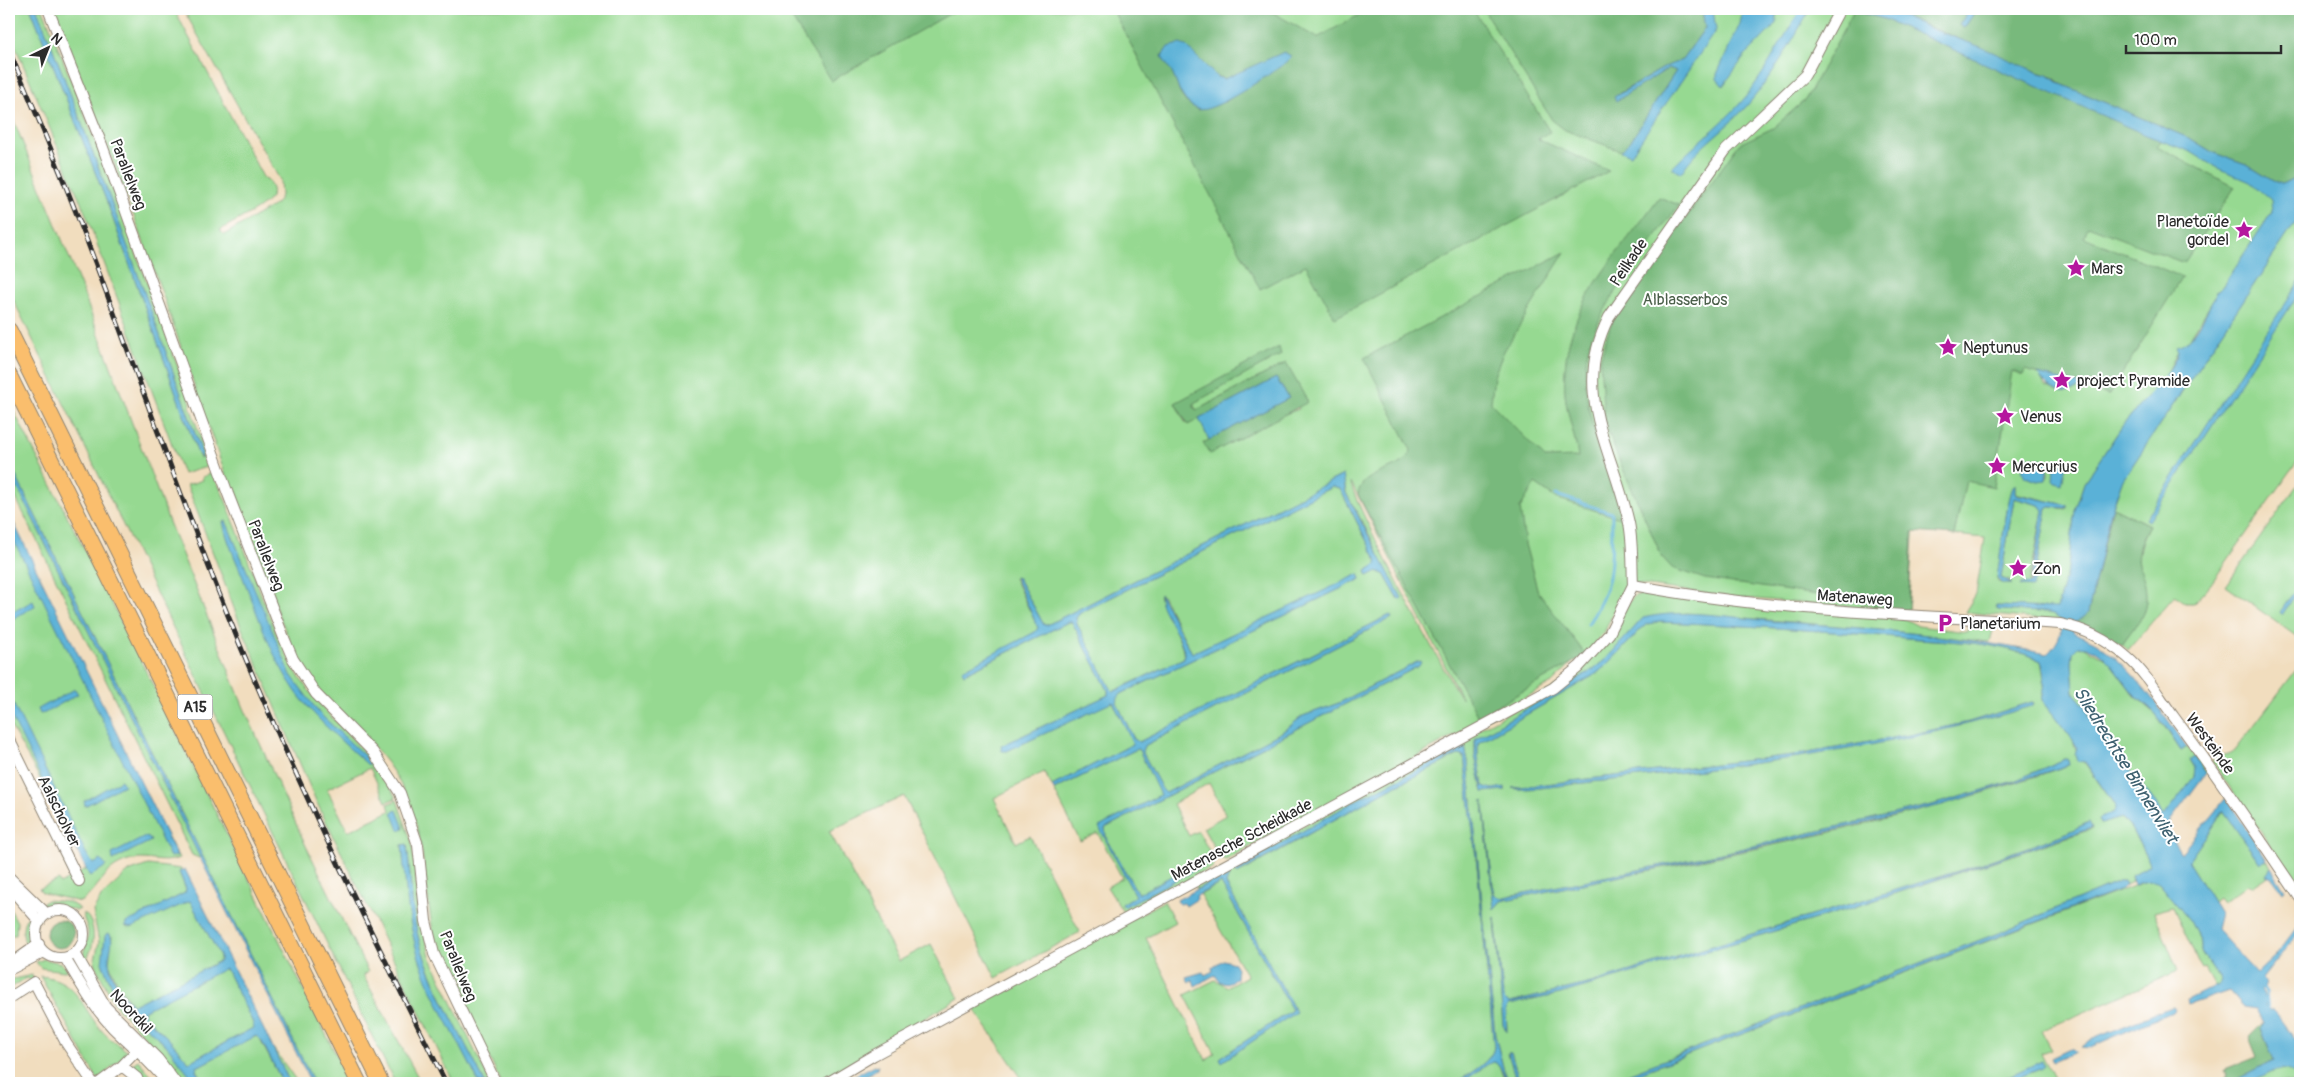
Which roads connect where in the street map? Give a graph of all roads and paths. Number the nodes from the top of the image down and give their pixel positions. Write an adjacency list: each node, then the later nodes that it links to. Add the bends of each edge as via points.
1 (48, 9): 29 (street, Parallelweg, via 112,172 228,494 284,638 293,659 316,694 373,752 400,793 418,845 426,921 434,954)
2 (1840, 9): 5 (street, Peilkade, via 1805,75 1726,150 1609,317 1598,341 1592,386 1596,417 1629,525)
3 (9, 330): 28 (highway, A15)
4 (9, 375): 27 (highway, A15)
5 (1633, 585): 6 (street, Matenaweg, via 1767,605); 30 (street, Matenasche Scheidkade, via 1609,634 1579,667 1553,688)
6 (2076, 627): 12 (street, Westeinde, via 2101,637 2129,658 2205,758)
7 (9, 739): 8 (street, Aalscholver)
8 (12, 755): 10 (street, Aalscholver)
9 (9, 876): 13 (street)
10 (79, 881)
11 (9, 887): 13 (street)
12 (2300, 898)
13 (43, 918): 14 (street, via 37,937); 15 (street, via 62,911 80,920 84,938)
14 (41, 948): 16 (street, via 56,958); 17 (street); 18 (street)
15 (75, 953): 16 (street); 20 (street, Noordkil, via 106,1008)
16 (65, 958): 20 (street, Noordkil, via 100,1013)
17 (9, 965)
18 (9, 970)
19 (9, 998): 22 (street, via 34,982 66,1043)
20 (140, 1047): 21 (street); 25 (street, Noordkil); 26 (street, Noordkil, via 158,1059)
21 (122, 1066): 23 (street); 24 (street)
22 (92, 1083)
23 (99, 1083)
24 (139, 1083)
25 (167, 1083)
26 (176, 1083)
27 (359, 1083)
28 (381, 1083)
29 (496, 1083)
30 (827, 1083)

